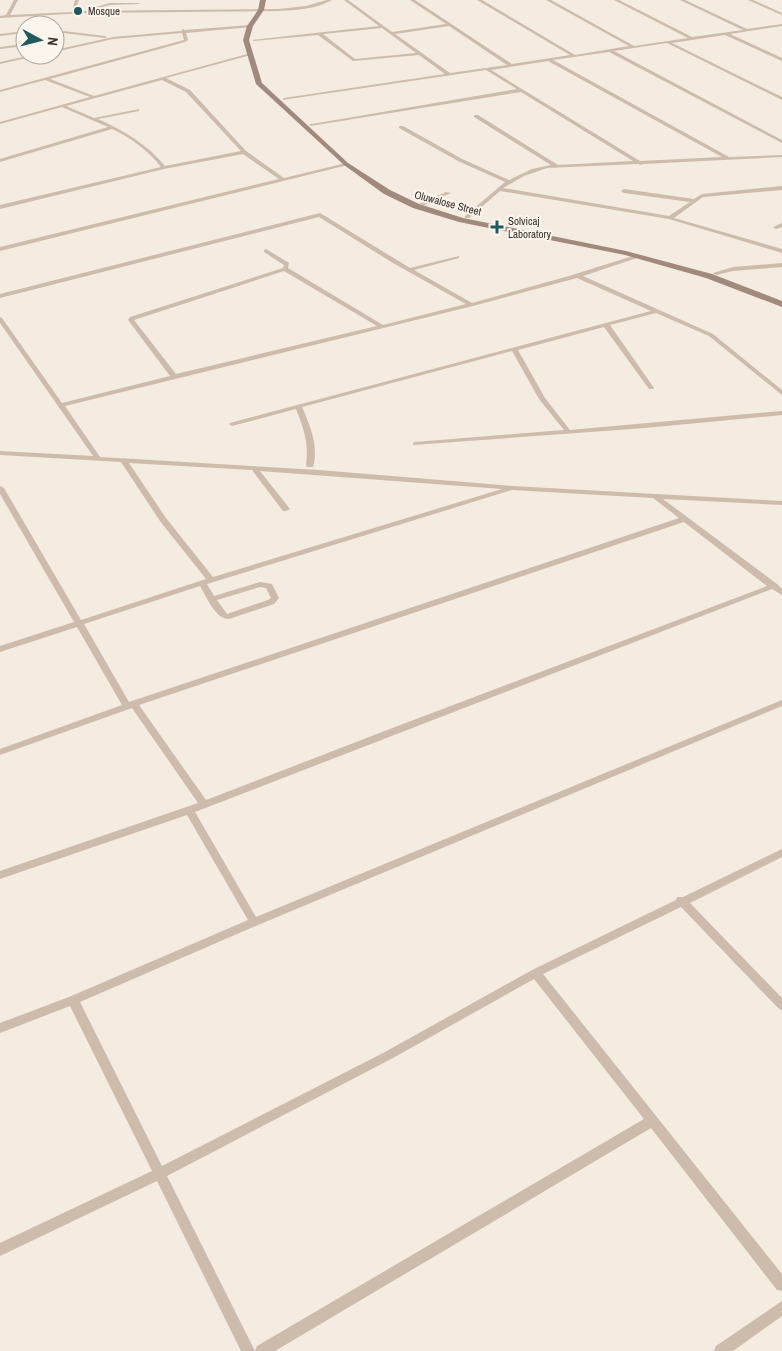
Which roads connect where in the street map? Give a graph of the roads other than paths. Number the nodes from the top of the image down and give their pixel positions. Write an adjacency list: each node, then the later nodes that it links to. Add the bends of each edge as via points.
1 (16, 0): 19 (street)
2 (77, 0): 14 (street)
3 (263, 0): 15 (street)
4 (268, 0): 15 (street)
5 (330, 0): 15 (street, via 306,7)
6 (346, 0): 23 (street)
7 (412, 0): 20 (street)
8 (479, 0): 45 (street)
9 (548, 0): 39 (street)
10 (616, 0): 34 (street)
11 (682, 0): 25 (street)
12 (750, 0): 17 (street)
13 (139, 2): 14 (street); 16 (street)
14 (74, 10): 16 (street); 19 (street)
15 (264, 10): 16 (street); 21 (street); 35 (street)
16 (136, 12)
17 (782, 14)
18 (0, 16): 19 (street)
19 (8, 16)
20 (450, 25): 29 (street); 50 (street)
21 (250, 26): 24 (street); 43 (street, Oluwalose Street, via 246,40)
22 (782, 26): 25 (street)
23 (382, 27): 29 (street); 31 (street)
24 (183, 30): 27 (street); 37 (street, via 186,40)
25 (747, 30): 30 (street)
26 (65, 32): 33 (street)
27 (162, 32): 33 (street); 37 (street)
28 (15, 33): 32 (street)
29 (391, 33): 44 (street)
30 (725, 33): 34 (street); 48 (street)
31 (320, 34): 35 (street); 44 (street, via 354,60)
32 (0, 35)
33 (113, 38): 41 (street)
34 (691, 38): 36 (street)
35 (254, 40): 58 (street, Oluwalose Street, via 266,83)
36 (668, 42): 39 (street); 59 (street)
37 (169, 45): 54 (street)
38 (15, 46): 40 (street)
39 (633, 47): 42 (street)
40 (0, 48)
41 (65, 49)
42 (609, 50): 45 (street); 69 (street)
43 (250, 54): 53 (street); 63 (street, Oluwalose Street, via 259,84)
44 (419, 54): 52 (street)
45 (573, 55): 46 (street)
46 (547, 59): 50 (street); 72 (street)
47 (15, 60): 49 (street)
48 (782, 60)
49 (0, 63)
50 (511, 65): 51 (street)
51 (487, 68): 52 (street); 55 (street)
52 (448, 74): 58 (street)
53 (162, 78): 57 (street); 70 (street, via 188,91)
54 (46, 79): 56 (street); 57 (street)
55 (522, 90): 66 (street); 75 (street)
56 (0, 92)
57 (94, 97): 60 (street)
58 (284, 99): 63 (street, Oluwalose Street)
59 (782, 99)
60 (62, 106): 64 (street); 65 (street)
61 (137, 110): 64 (street)
62 (476, 116): 76 (street)
63 (300, 118): 66 (street, Oluwalose Street); 74 (street, Oluwalose Street)
64 (92, 120): 68 (street)
65 (0, 123)
66 (312, 125): 85 (street, Oluwalose Street, via 379,179)
67 (401, 127): 79 (street, via 460,160)
68 (112, 128): 73 (street); 77 (street, via 152,153)
69 (782, 142)
70 (244, 152): 77 (street); 78 (street)
71 (782, 156): 72 (street)
72 (730, 160): 75 (street)
73 (0, 161)
74 (346, 164): 78 (street); 92 (street, Oluwalose Street, via 387,192 416,206 462,220)
75 (641, 164): 76 (street)
76 (556, 166): 79 (street)
77 (164, 168): 86 (street)
78 (282, 179): 89 (street)
79 (507, 181): 81 (street)
80 (782, 188): 84 (street, via 706,196)
81 (499, 189): 87 (street); 88 (street)
82 (624, 191): 84 (street)
83 (448, 193): 85 (street)
84 (694, 201): 88 (street)
85 (422, 204): 87 (street, Oluwalose Street)
86 (0, 207)
87 (467, 217): 97 (street, Oluwalose Street, via 630,249)
88 (670, 218): 91 (street)
89 (0, 249)
90 (266, 251): 95 (street, via 287,264)
91 (782, 251)
92 (638, 256): 98 (street); 101 (street, Oluwalose Street, via 709,276)
93 (457, 257): 96 (street)
94 (782, 265): 97 (street)
95 (285, 269): 105 (street); 108 (street, via 132,318)
96 (409, 270): 99 (street, via 316,215); 102 (street)
97 (716, 273): 100 (street, Oluwalose Street)
98 (580, 276): 102 (street); 103 (street)
99 (0, 296)
100 (782, 299)
101 (782, 304)
102 (471, 305): 105 (street)
103 (656, 311): 106 (street); 110 (street, via 711,335)
104 (0, 319): 111 (street)
105 (381, 326): 108 (street)
106 (607, 326): 107 (street); 109 (street)
107 (515, 350): 112 (street); 115 (street, via 542,399)
108 (174, 376): 111 (street)
109 (651, 388)
110 (782, 393)
111 (62, 406): 118 (street)
112 (299, 408): 114 (street); 120 (street, via 311,441)
113 (782, 414): 115 (street, via 659,426)
114 (232, 424)
115 (568, 430): 116 (street)
116 (415, 444)
117 (0, 453): 118 (street)
118 (98, 458): 119 (street)
119 (124, 461): 121 (street); 128 (street)
120 (310, 465)
121 (255, 470): 123 (street); 126 (street)
122 (0, 488): 132 (street)
123 (512, 488): 124 (street); 128 (street)
124 (654, 496): 125 (street); 127 (street)
125 (782, 503)
126 (286, 509)
127 (685, 519): 129 (street); 135 (street)
128 (206, 581): 131 (street); 132 (street)
129 (774, 586): 130 (street); 137 (street)
130 (782, 593)
131 (213, 599): 131 (street, via 226,617 275,598 269,586 260,584)
132 (78, 624): 133 (street); 135 (street)
133 (0, 649)
134 (782, 703): 142 (street)
135 (130, 705): 136 (street); 137 (street)
136 (0, 752)
137 (204, 805): 138 (street)
138 (189, 810): 140 (street); 142 (street)
139 (782, 853): 141 (street)
140 (0, 875)
141 (682, 900): 143 (street); 145 (street)
142 (254, 922): 144 (street)
143 (536, 973): 147 (street); 148 (street, via 389,1055)
144 (73, 1000): 146 (street); 148 (street)
145 (782, 1005)
146 (0, 1028)
147 (652, 1121): 150 (street); 153 (street)
148 (160, 1173): 149 (street); 152 (street)
149 (0, 1250)
150 (782, 1285)
151 (782, 1308): 154 (street)
152 (248, 1351)
153 (262, 1351)
154 (721, 1351)

